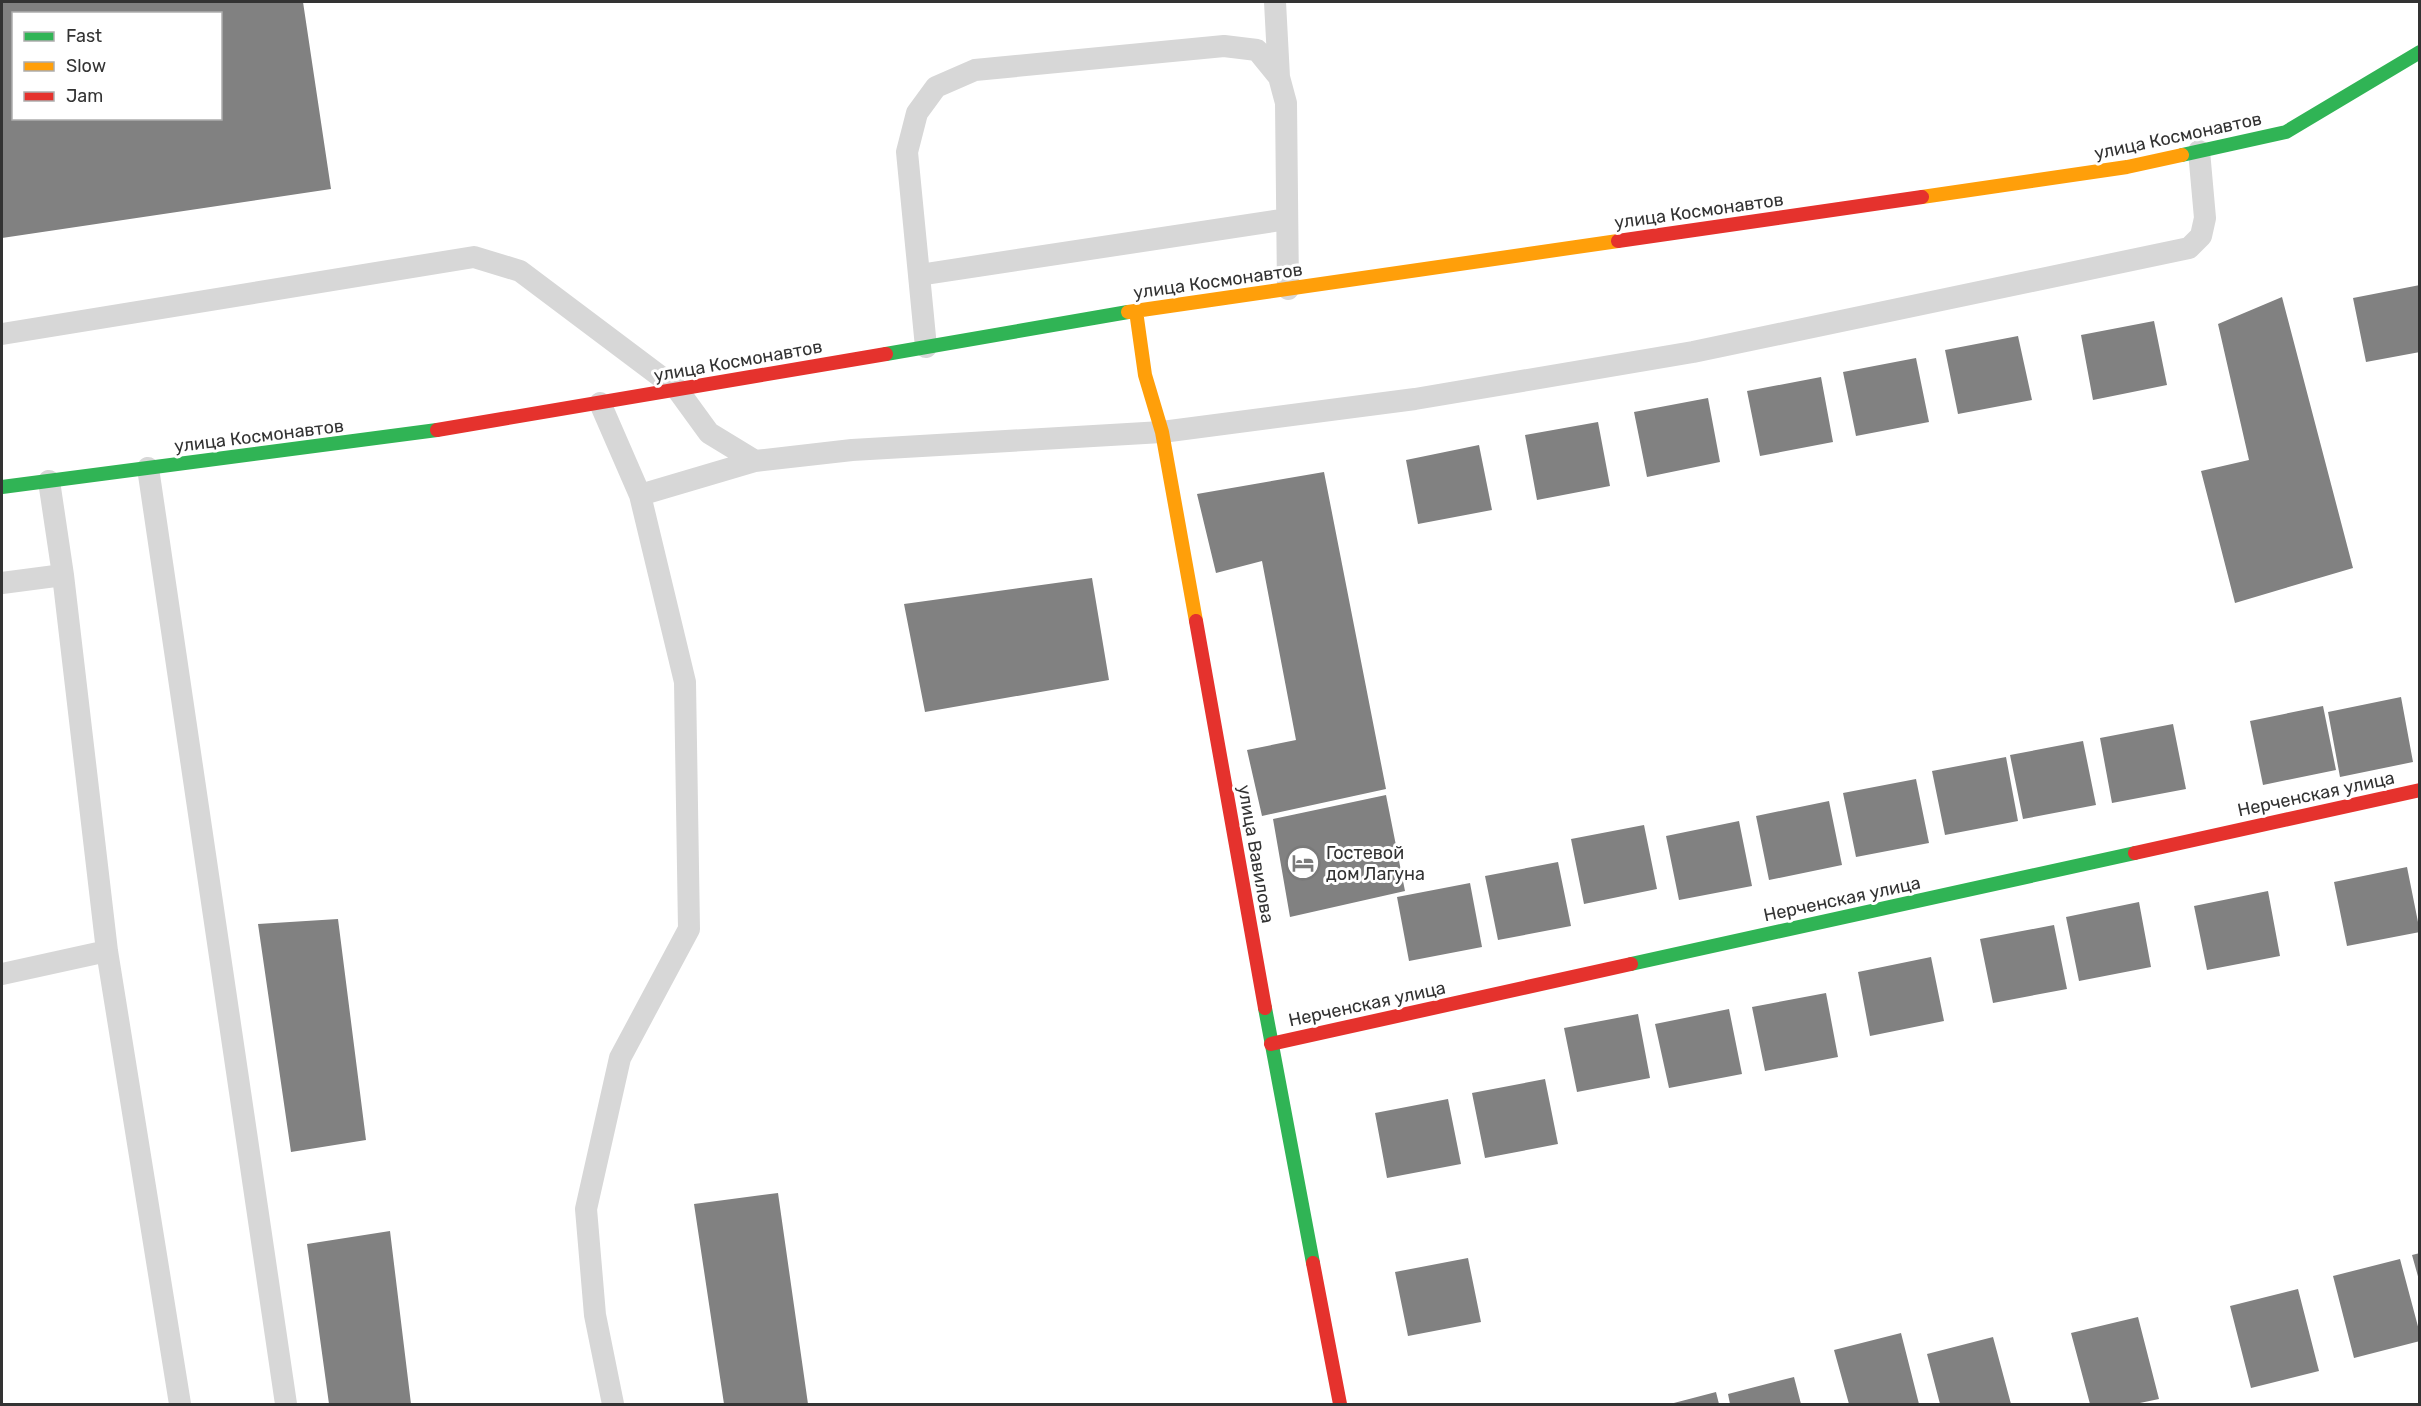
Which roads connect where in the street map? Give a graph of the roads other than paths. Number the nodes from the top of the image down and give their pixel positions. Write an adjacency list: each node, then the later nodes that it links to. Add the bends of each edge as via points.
1 (1275, 2): 3 (lane)
2 (2420, 52): 4 (street, улица Космонавтов, via 2286,132)
3 (1279, 77): 5 (lane, via 1286,103); 6 (lane, via 1257,50 1224,46 975,70 936,87 917,112 907,152)
4 (2199, 152): 7 (street, улица Космонавтов, via 2116,169); 13 (lane, via 2205,218 2201,236 2189,248 1681,354 1414,399)
5 (1287, 219): 6 (lane); 7 (lane)
6 (919, 275): 10 (lane)
7 (1288, 289): 8 (street, улица Космонавтов)
8 (1136, 311): 10 (street, улица Космонавтов); 13 (street, улица Вавилова, via 1145,375)
9 (2, 334): 11 (lane, via 474,257 520,271)
10 (926, 347): 11 (street, улица Космонавтов)
11 (677, 389): 12 (street, улица Космонавтов); 14 (lane, via 709,433)
12 (600, 402): 15 (street, улица Космонавтов, via 396,437); 18 (lane)
13 (1162, 432): 14 (lane, via 852,450); 24 (street, улица Вавилова)
14 (755, 461): 18 (lane)
15 (148, 468): 16 (street, улица Космонавтов); 26 (lane)
16 (49, 481): 17 (street, улица Космонавтов); 19 (lane)
17 (2, 487)
18 (640, 495): 27 (lane, via 685,682 689,929 620,1058 586,1209 595,1315)
19 (63, 575): 20 (lane); 22 (lane)
20 (2, 583)
21 (2420, 790): 24 (street, Нерченская улица)
22 (107, 951): 23 (lane); 25 (lane)
23 (2, 975)
24 (1271, 1044): 28 (street, улица Вавилова)
25 (180, 1404)
26 (286, 1404)
27 (613, 1404)
28 (1340, 1404)

